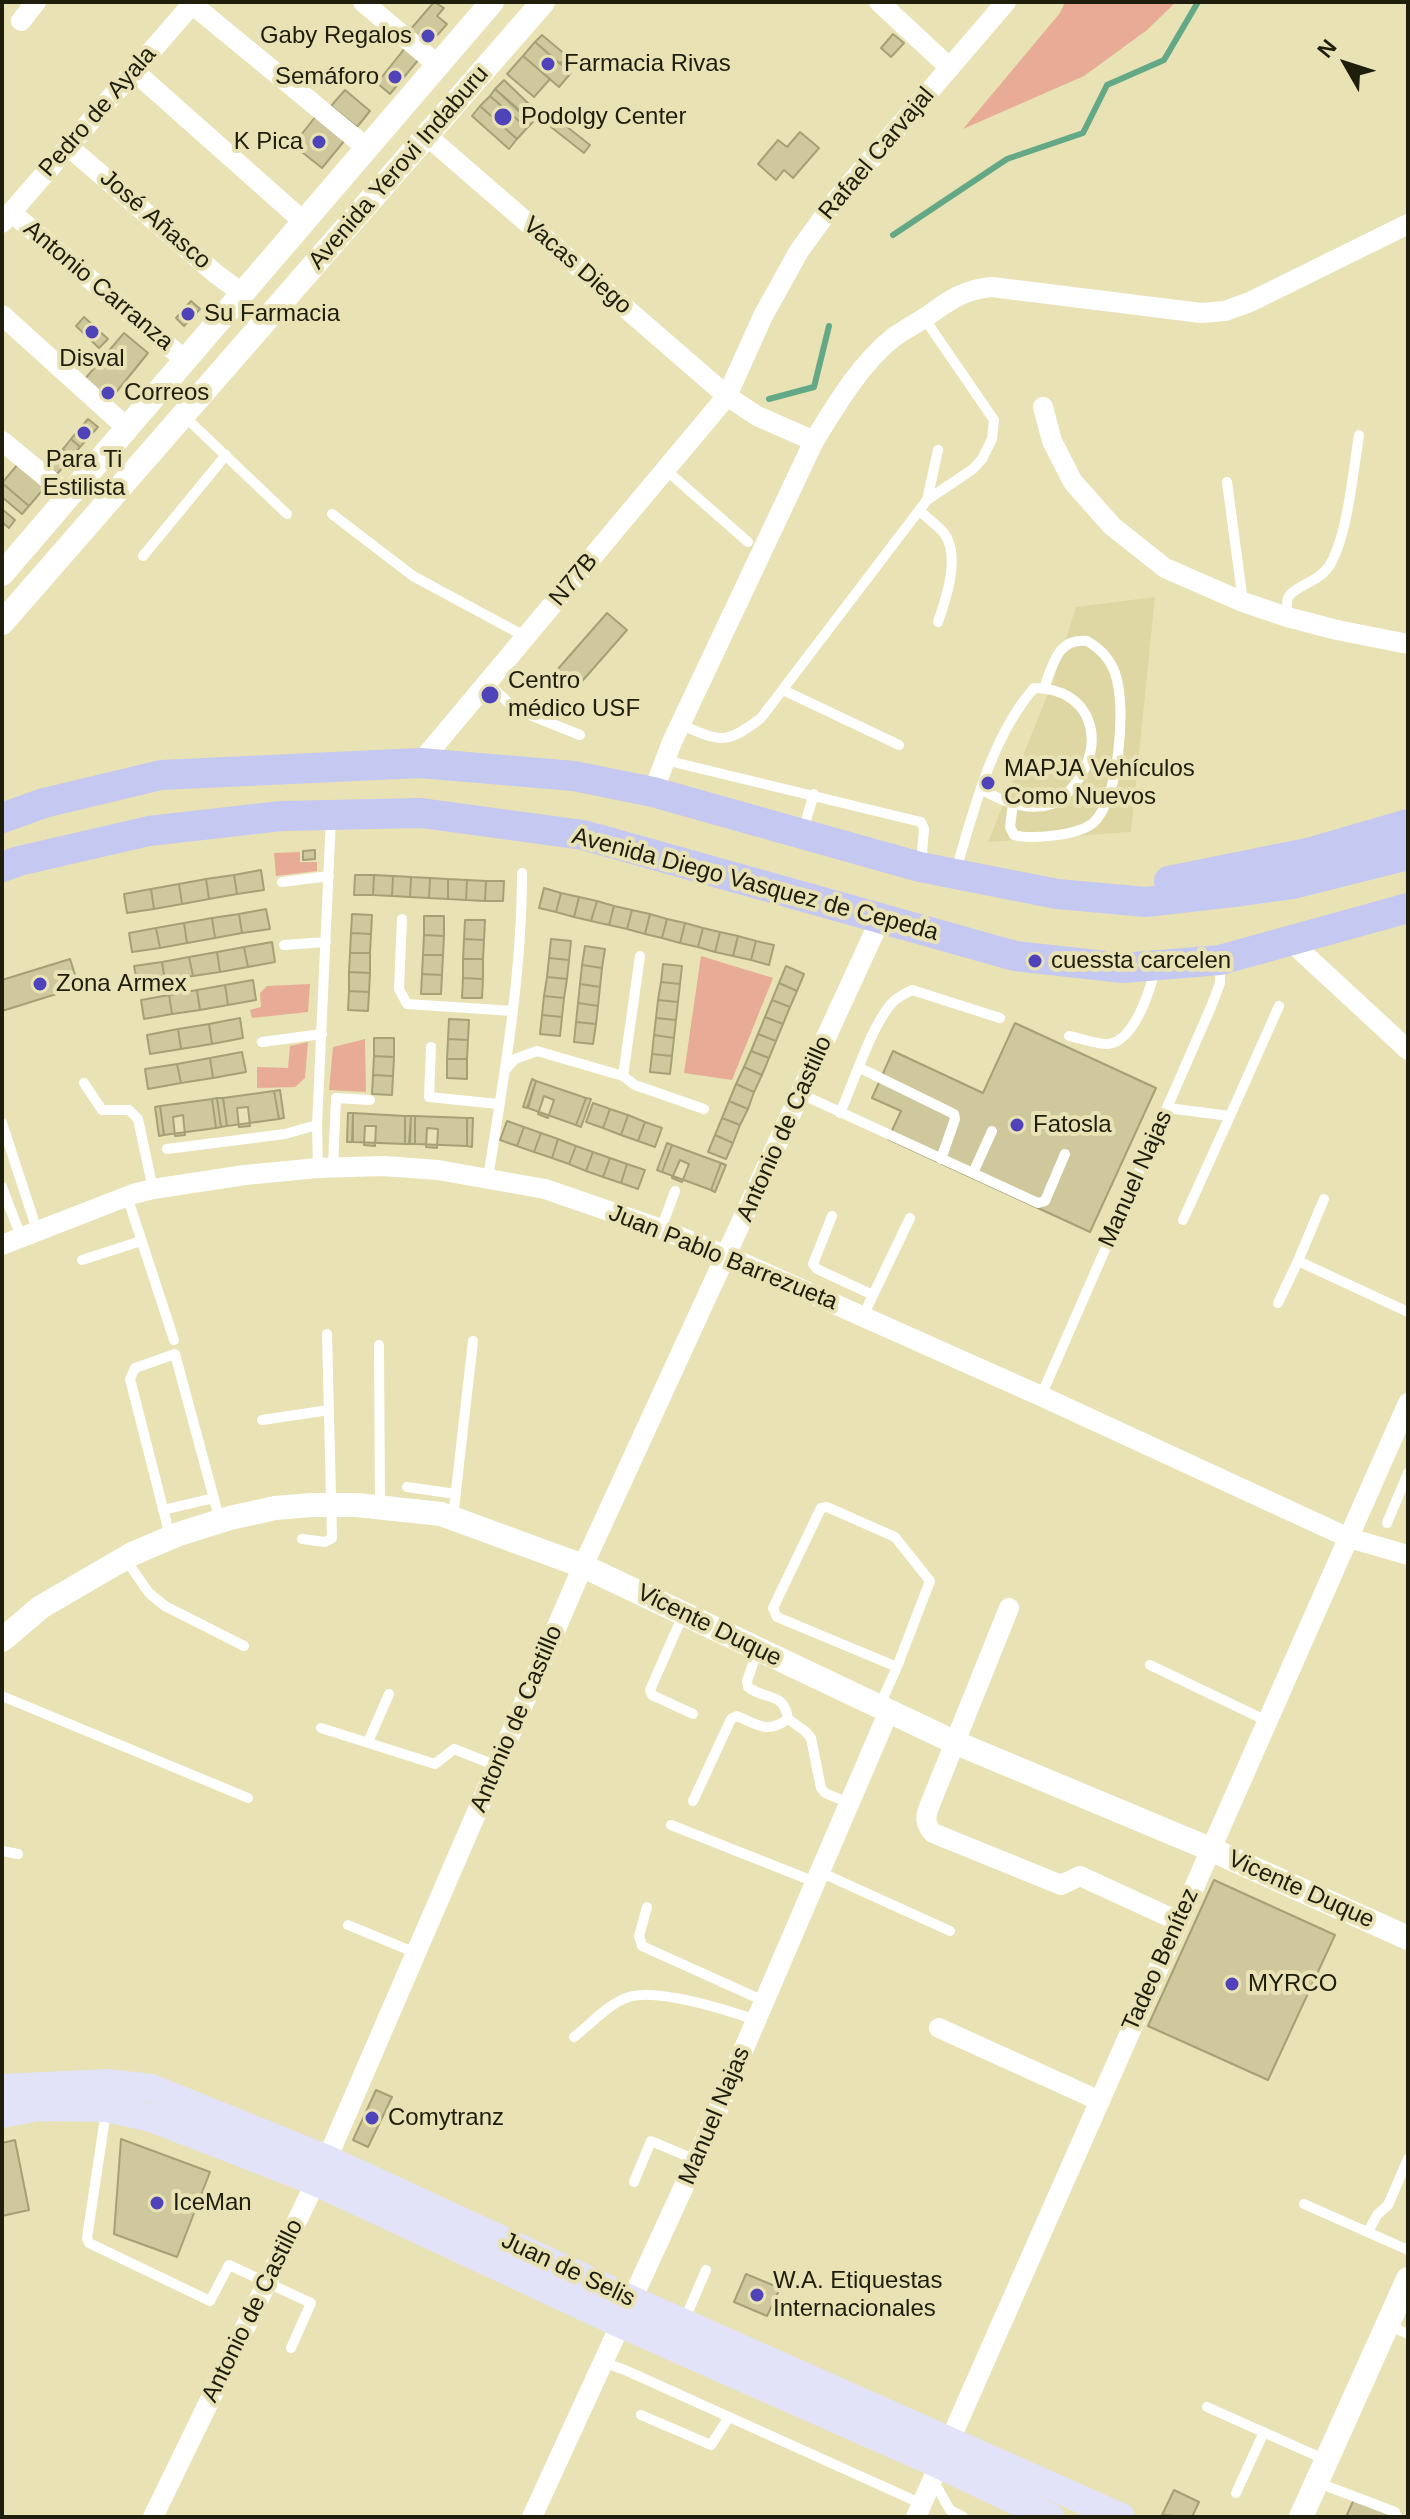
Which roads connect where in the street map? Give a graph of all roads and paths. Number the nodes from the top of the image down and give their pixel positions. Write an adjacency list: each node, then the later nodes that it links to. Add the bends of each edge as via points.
1 (36, 2): 8 (street)
2 (363, 2): 9 (street)
3 (492, 2): 9 (street, Avenida Yerovi Indaburu)
4 (543, 2): 12 (street, Avenida Yerovi Indaburu)
5 (879, 2): 10 (street)
6 (1006, 2): 10 (street, Rafael Carvajal)
7 (193, 3): 11 (street, Pedro de Ayala); 14 (street)
8 (21, 21)
9 (438, 65): 14 (street, Avenida Yerovi Indaburu)
10 (950, 68): 22 (street, Rafael Carvajal, via 799,251)
11 (134, 71): 13 (street, Pedro de Ayala); 16 (street)
12 (426, 135): 22 (street, Vacas Diego); 24 (street, Avenida Yerovi Indaburu)
13 (68, 146): 15 (street, Pedro de Ayala); 18 (street, José Añasco)
14 (367, 148): 16 (street, Avenida Yerovi Indaburu)
15 (6, 218): 21 (street, Antonio Carranza)
16 (304, 222): 18 (street, Avenida Yerovi Indaburu)
17 (1408, 224): 20 (street, via 1225,311 1201,313 992,287 960,293)
18 (242, 293): 21 (street, Avenida Yerovi Indaburu)
19 (2, 315): 25 (street)
20 (924, 318): 28 (street, via 893,338 867,365); 34 (lane, via 994,420 982,459)
21 (185, 360): 25 (street, Avenida Yerovi Indaburu)
22 (727, 396): 28 (street, Vacas Diego); 31 (street, N77B)
23 (1043, 407): 41 (street, via 1052,441 1073,482 1112,526 1165,568)
24 (183, 415): 30 (lane); 44 (street, Avenida Yerovi Indaburu)
25 (127, 428): 33 (street, Avenida Yerovi Indaburu)
26 (1359, 435): 42 (lane, via 1331,563 1321,577 1288,599)
27 (2, 441): 33 (street)
28 (814, 441): 50 (street)
29 (938, 450): 34 (lane)
30 (226, 455): 36 (lane); 39 (lane)
31 (666, 470): 38 (lane); 45 (street, N77B)
32 (1227, 482): 41 (lane)
33 (69, 496): 40 (street, Avenida Yerovi Indaburu)
34 (927, 500): 35 (lane)
35 (920, 511): 43 (lane, via 949,544 950,588); 49 (lane)
36 (287, 514)
37 (332, 514): 45 (lane, via 413,576)
38 (748, 542)
39 (143, 556)
40 (2, 574)
41 (1243, 602): 42 (street)
42 (1287, 617): 46 (street)
43 (938, 622)
44 (2, 623)
45 (526, 637): 47 (street, N77B)
46 (1408, 644)
47 (488, 683): 51 (lane, via 515,709); 54 (street, N77B)
48 (1044, 688): 55 (lane, via 1034,688 1016,711); 58 (lane, via 1064,693 1082,708 1092,724 1092,743 1080,778 1055,803); 58 (lane, via 1059,650 1069,642 1087,641 1109,659 1121,706 1109,796 1093,823 1081,831 1025,838 1014,835 1010,827)
49 (783, 690): 50 (lane, via 740,734 718,740); 52 (lane)
50 (681, 725): 53 (street)
51 (580, 735)
52 (899, 745)
53 (665, 760): 56 (street); 57 (lane)
54 (420, 763): 56 (main road, via 574,776); 60 (main road, via 161,775)
55 (981, 789): 58 (lane); 67 (lane)
56 (653, 792): 62 (main road)
57 (814, 794): 62 (lane); 65 (lane, via 921,822)
58 (1013, 803)
59 (331, 817): 64 (main road, Avenida Diego Vasquez de Cepeda, via 281,816 149,831); 68 (lane); 73 (main road, Avenida Diego Vasquez de Cepeda, via 421,813 583,835)
60 (2, 818)
61 (1408, 824): 70 (main road, via 1312,852 1178,880)
62 (802, 835): 65 (main road)
63 (1408, 855): 70 (main road, via 1293,884 1146,902)
64 (2, 867)
65 (920, 867): 67 (main road)
66 (522, 873): 81 (lane)
67 (955, 873): 70 (main road)
68 (329, 876): 69 (lane); 75 (lane)
69 (282, 882)
70 (1057, 894)
71 (1408, 908): 74 (main road, Avenida Diego Vasquez de Cepeda)
72 (402, 919): 81 (lane, via 399,989 407,1004)
73 (880, 920): 79 (main road, Avenida Diego Vasquez de Cepeda, via 1035,961); 92 (street, Antonio de Castillo)
74 (1289, 940): 78 (main road, Avenida Diego Vasquez de Cepeda); 87 (street)
75 (326, 942): 76 (lane); 83 (lane)
76 (284, 945)
77 (640, 956): 90 (lane)
78 (1220, 960): 79 (main road, Avenida Diego Vasquez de Cepeda); 95 (lane, Manuel Najas, via 1220,983)
79 (1155, 966): 84 (lane, via 1140,1013 1116,1041)
80 (1279, 1006): 98 (lane)
81 (513, 1011): 89 (lane)
82 (1000, 1018): 88 (lane, via 912,990 890,1005)
83 (322, 1034): 85 (lane); 100 (lane)
84 (1069, 1036)
85 (262, 1042)
86 (431, 1047): 94 (lane, via 429,1097)
87 (1408, 1050)
88 (860, 1068): 97 (lane); 104 (lane, via 954,1114)
89 (504, 1072): 90 (lane, via 515,1059 537,1051); 94 (lane)
90 (623, 1076): 96 (lane)
91 (84, 1083): 109 (lane, via 102,1110 135,1114)
92 (801, 1094): 97 (lane); 119 (street, Antonio de Castillo)
93 (370, 1100): 105 (lane, via 336,1098)
94 (498, 1104): 107 (lane)
95 (1167, 1108): 98 (lane); 130 (lane, Manuel Najas)
96 (704, 1109)
97 (840, 1113): 104 (lane)
98 (1230, 1116): 115 (lane)
99 (2, 1123): 117 (lane)
100 (317, 1125): 102 (lane); 105 (lane)
101 (992, 1131): 106 (lane)
102 (167, 1149)
103 (1065, 1154): 106 (lane, via 1042,1203)
104 (941, 1159): 106 (lane)
105 (326, 1168): 107 (street, Juan Pablo Barrezueta, via 424,1169); 109 (street, Juan Pablo Barrezueta)
106 (973, 1173)
107 (488, 1178): 116 (street, Juan Pablo Barrezueta, via 545,1189)
108 (2, 1187): 117 (lane)
109 (153, 1189): 111 (street, Juan Pablo Barrezueta)
110 (675, 1191): 116 (lane)
111 (127, 1196): 117 (street, Juan Pablo Barrezueta); 118 (lane)
112 (1324, 1199): 121 (lane)
113 (832, 1216): 122 (lane, via 813,1264)
114 (910, 1218): 122 (lane)
115 (1183, 1220)
116 (661, 1229): 119 (street, Juan Pablo Barrezueta)
117 (20, 1237)
118 (141, 1241): 120 (lane); 127 (lane)
119 (727, 1256): 125 (street, Juan Pablo Barrezueta); 147 (street, Antonio de Castillo)
120 (82, 1260)
121 (1298, 1261): 123 (lane); 124 (lane)
122 (873, 1295): 125 (lane)
123 (1278, 1303)
124 (1408, 1312)
125 (863, 1316): 130 (street, Juan Pablo Barrezueta)
126 (327, 1334): 131 (lane)
127 (174, 1340)
128 (473, 1341): 137 (lane)
129 (379, 1345): 138 (lane)
130 (1041, 1396): 143 (street, Juan Pablo Barrezueta)
131 (329, 1410): 133 (lane); 136 (lane)
132 (1406, 1412): 143 (street, Tadeo Benítez)
133 (262, 1420)
134 (1408, 1473): 141 (lane)
135 (407, 1487): 137 (lane)
136 (332, 1505): 138 (street, Vicente Duque); 139 (street, Vicente Duque); 144 (lane, via 332,1538)
137 (454, 1506): 138 (street, Vicente Duque); 147 (street, Vicente Duque)
138 (380, 1507)
139 (217, 1509): 140 (lane); 140 (lane, via 175,1354 135,1368 130,1379); 142 (street, Vicente Duque)
140 (163, 1510): 142 (lane)
141 (1387, 1523)
142 (171, 1538): 146 (street, Vicente Duque)
143 (1349, 1538): 145 (street, Juan Pablo Barrezueta); 160 (street, Tadeo Benítez)
144 (302, 1539)
145 (1408, 1555)
146 (125, 1558): 150 (street, Vicente Duque, via 41,1607); 151 (lane, via 165,1606)
147 (583, 1566): 149 (street, Vicente Duque); 164 (street, Antonio de Castillo)
148 (1009, 1608): 163 (street)
149 (684, 1613): 152 (street, Vicente Duque); 158 (lane, via 650,1690)
150 (3, 1637)
151 (244, 1646)
152 (758, 1649): 157 (street, Vicente Duque); 159 (lane, via 748,1687 781,1701)
153 (1150, 1665): 160 (lane)
154 (897, 1667): 154 (lane, via 774,1614 821,1508 895,1537 930,1581); 157 (lane)
155 (389, 1694): 162 (lane)
156 (2, 1696): 165 (lane)
157 (884, 1709): 163 (street, Vicente Duque); 167 (street, Manuel Najas)
158 (693, 1714)
159 (788, 1719): 166 (lane, via 768,1728 737,1716 731,1719); 167 (lane, via 811,1738 821,1788)
160 (1267, 1721): 169 (street, Tadeo Benítez)
161 (321, 1728): 162 (lane)
162 (368, 1742): 164 (lane, via 435,1764 454,1749)
163 (954, 1742): 169 (street, Vicente Duque); 174 (street, via 926,1814 933,1833 1061,1885 1080,1876)
164 (497, 1766): 178 (street, Antonio de Castillo)
165 (248, 1798)
166 (693, 1801)
167 (849, 1803): 172 (street, Manuel Najas)
168 (671, 1825): 172 (lane)
169 (1210, 1849): 174 (street, Tadeo Benítez); 177 (street, Vicente Duque)
170 (2, 1851): 171 (lane)
171 (18, 1854)
172 (818, 1877): 176 (lane); 179 (street, Manuel Najas)
173 (647, 1907): 179 (lane, via 639,1936 642,1946)
174 (1178, 1921): 184 (street, Tadeo Benítez)
175 (348, 1925): 178 (lane)
176 (950, 1931)
177 (1408, 1938)
178 (416, 1953): 189 (street, Antonio de Castillo)
179 (764, 2001): 180 (street, Manuel Najas)
180 (756, 2020): 182 (lane, via 640,1995 617,2002); 188 (street, Manuel Najas)
181 (939, 2028): 184 (street)
182 (574, 2037)
183 (2, 2088): 189 (main road, Juan de Selis, via 108,2083 151,2088)
184 (1100, 2101): 207 (street, Tadeo Benítez)
185 (107, 2108): 186 (main road, Juan de Selis, via 39,2107); 189 (main road, Juan de Selis); 196 (lane, via 89,2243 210,2301 229,2265)
186 (2, 2114)
187 (1408, 2159): 192 (lane, via 1388,2205)
188 (696, 2160): 190 (lane, via 651,2141); 197 (street, Manuel Najas)
189 (321, 2170): 196 (street, Antonio de Castillo); 197 (main road, Juan de Selis)
190 (634, 2182)
191 (1304, 2204): 192 (lane)
192 (1368, 2232): 193 (lane)
193 (1408, 2250)
194 (706, 2270): 198 (lane)
195 (1408, 2279): 199 (street)
196 (267, 2282): 200 (lane, via 311,2303); 211 (street, Antonio de Castillo)
197 (626, 2312): 198 (main road, Juan de Selis); 201 (street, Manuel Najas); 207 (main road, Juan de Selis)
198 (684, 2322): 207 (main road, Juan de Selis)
199 (1398, 2329): 206 (street)
200 (291, 2348)
201 (603, 2362): 204 (lane); 212 (street, Manuel Najas)
202 (1207, 2407): 205 (lane)
203 (641, 2415): 204 (lane, via 711,2445)
204 (729, 2417): 210 (lane)
205 (1264, 2432): 206 (lane); 209 (lane)
206 (1326, 2460): 208 (street)
207 (942, 2462): 210 (street, Tadeo Benítez); 213 (lane, via 950,2510); 214 (main road, Juan de Selis); 215 (main road, Juan de Selis)
208 (1316, 2482): 216 (street); 217 (lane)
209 (1236, 2493)
210 (919, 2510)
211 (153, 2517)
212 (532, 2517)
213 (963, 2517)
214 (1050, 2517)
215 (1121, 2517)
216 (1301, 2517)
217 (1397, 2517)

